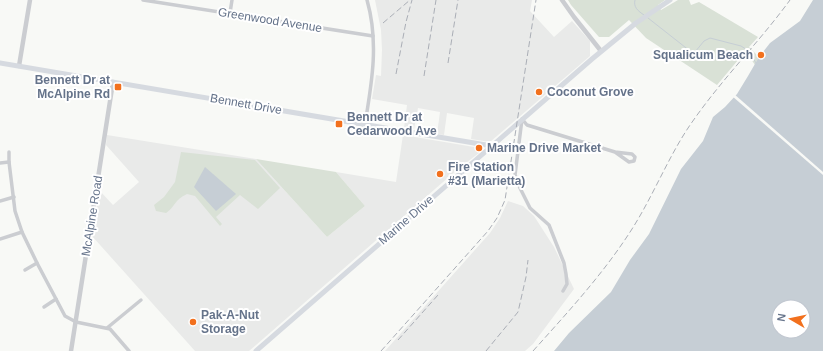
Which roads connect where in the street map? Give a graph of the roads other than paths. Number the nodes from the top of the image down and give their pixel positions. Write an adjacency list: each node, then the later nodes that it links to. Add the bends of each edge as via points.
1 (30, 0): 11 (street)
2 (143, 0): 7 (street, Greenwood Avenue)
3 (232, 0): 7 (street)
4 (367, 0): 8 (street)
5 (562, 0): 9 (street)
6 (670, 0): 9 (main road, Marine Drive)
7 (230, 14): 8 (street, Greenwood Avenue)
8 (373, 36): 14 (street, via 373,74)
9 (602, 51): 13 (main road, Marine Drive)
10 (0, 63): 11 (main road, Bennett Drive)
11 (19, 66): 12 (main road, Bennett Drive)
12 (113, 82): 14 (main road, Bennett Drive); 30 (street, McAlpine Road)
13 (522, 119): 15 (main road, Marine Drive); 17 (street, via 527,125); 26 (street, via 515,175 530,208 549,225 564,263 567,284)
14 (365, 124): 15 (main road, Bennett Drive)
15 (492, 146): 34 (main road, Marine Drive)
16 (9, 152): 18 (street)
17 (615, 152): 17 (street, via 632,154 635,157 634,161 629,162)
18 (9, 162): 19 (street); 20 (street)
19 (0, 163)
20 (14, 197): 21 (street); 22 (street, via 15,211)
21 (0, 201)
22 (22, 232): 23 (street); 24 (street)
23 (0, 239)
24 (36, 263): 25 (street); 27 (street)
25 (25, 270)
26 (563, 291)
27 (56, 299): 29 (street); 30 (street, via 65,316)
28 (140, 300): 31 (street)
29 (44, 307)
30 (76, 322): 31 (street); 32 (street, McAlpine Road)
31 (107, 328): 33 (street)
32 (71, 351)
33 (129, 351)
34 (256, 351)

